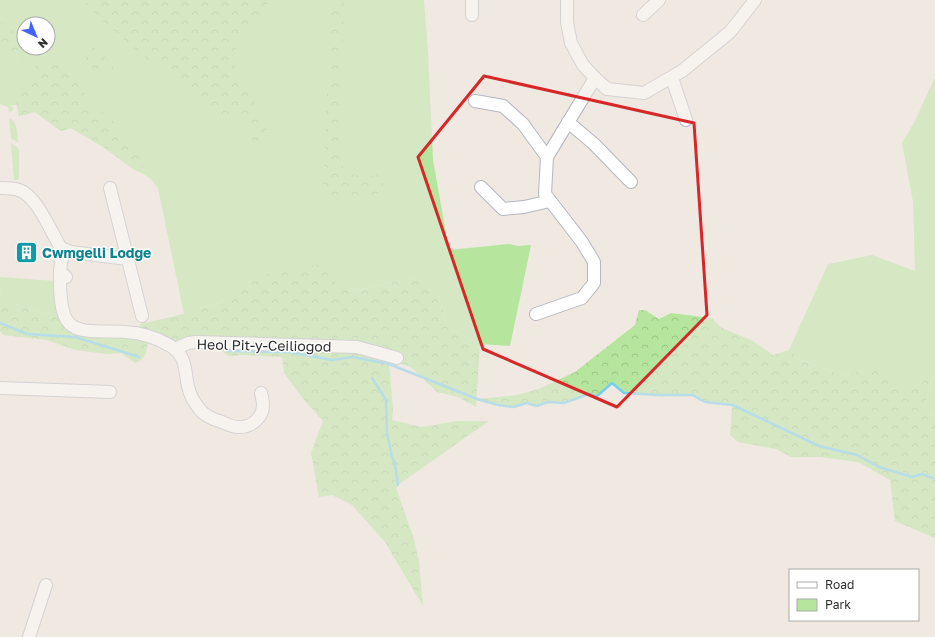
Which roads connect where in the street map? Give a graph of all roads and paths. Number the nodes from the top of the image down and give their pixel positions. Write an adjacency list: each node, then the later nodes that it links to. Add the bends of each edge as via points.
1 (567, 0): 5 (street, via 567,22 571,43 583,65)
2 (659, 0): 4 (street)
3 (755, 0): 6 (street, via 730,32)
4 (643, 16)
5 (596, 78): 6 (street, via 607,89 644,94); 9 (street)
6 (672, 78): 8 (street)
7 (475, 101): 10 (street, via 503,106 523,124)
8 (686, 120)
9 (568, 122): 10 (street); 11 (street)
10 (547, 157): 15 (street, via 545,194)
11 (631, 182)
12 (481, 187): 15 (street, via 503,209)
13 (0, 188): 16 (street, via 20,190 26,194 38,208 61,248)
14 (110, 188): 17 (street)
15 (550, 201): 19 (street, via 594,262 594,283 582,298)
16 (65, 250): 17 (street); 18 (street)
17 (128, 259): 21 (street)
18 (60, 272): 20 (street, via 66,277); 22 (street, via 62,304 70,325 82,330 139,334)
19 (536, 314)
20 (70, 315)
21 (142, 316)
22 (175, 349): 23 (street, Heol Pit-y-Ceiliogod, via 197,342 357,347); 26 (street, via 185,365 189,392 194,402 202,412 218,421 238,428 256,421 261,415 263,404)
23 (397, 358)
24 (0, 388): 25 (street)
25 (110, 392)
26 (261, 393)
27 (46, 585): 28 (street)
28 (29, 637)

